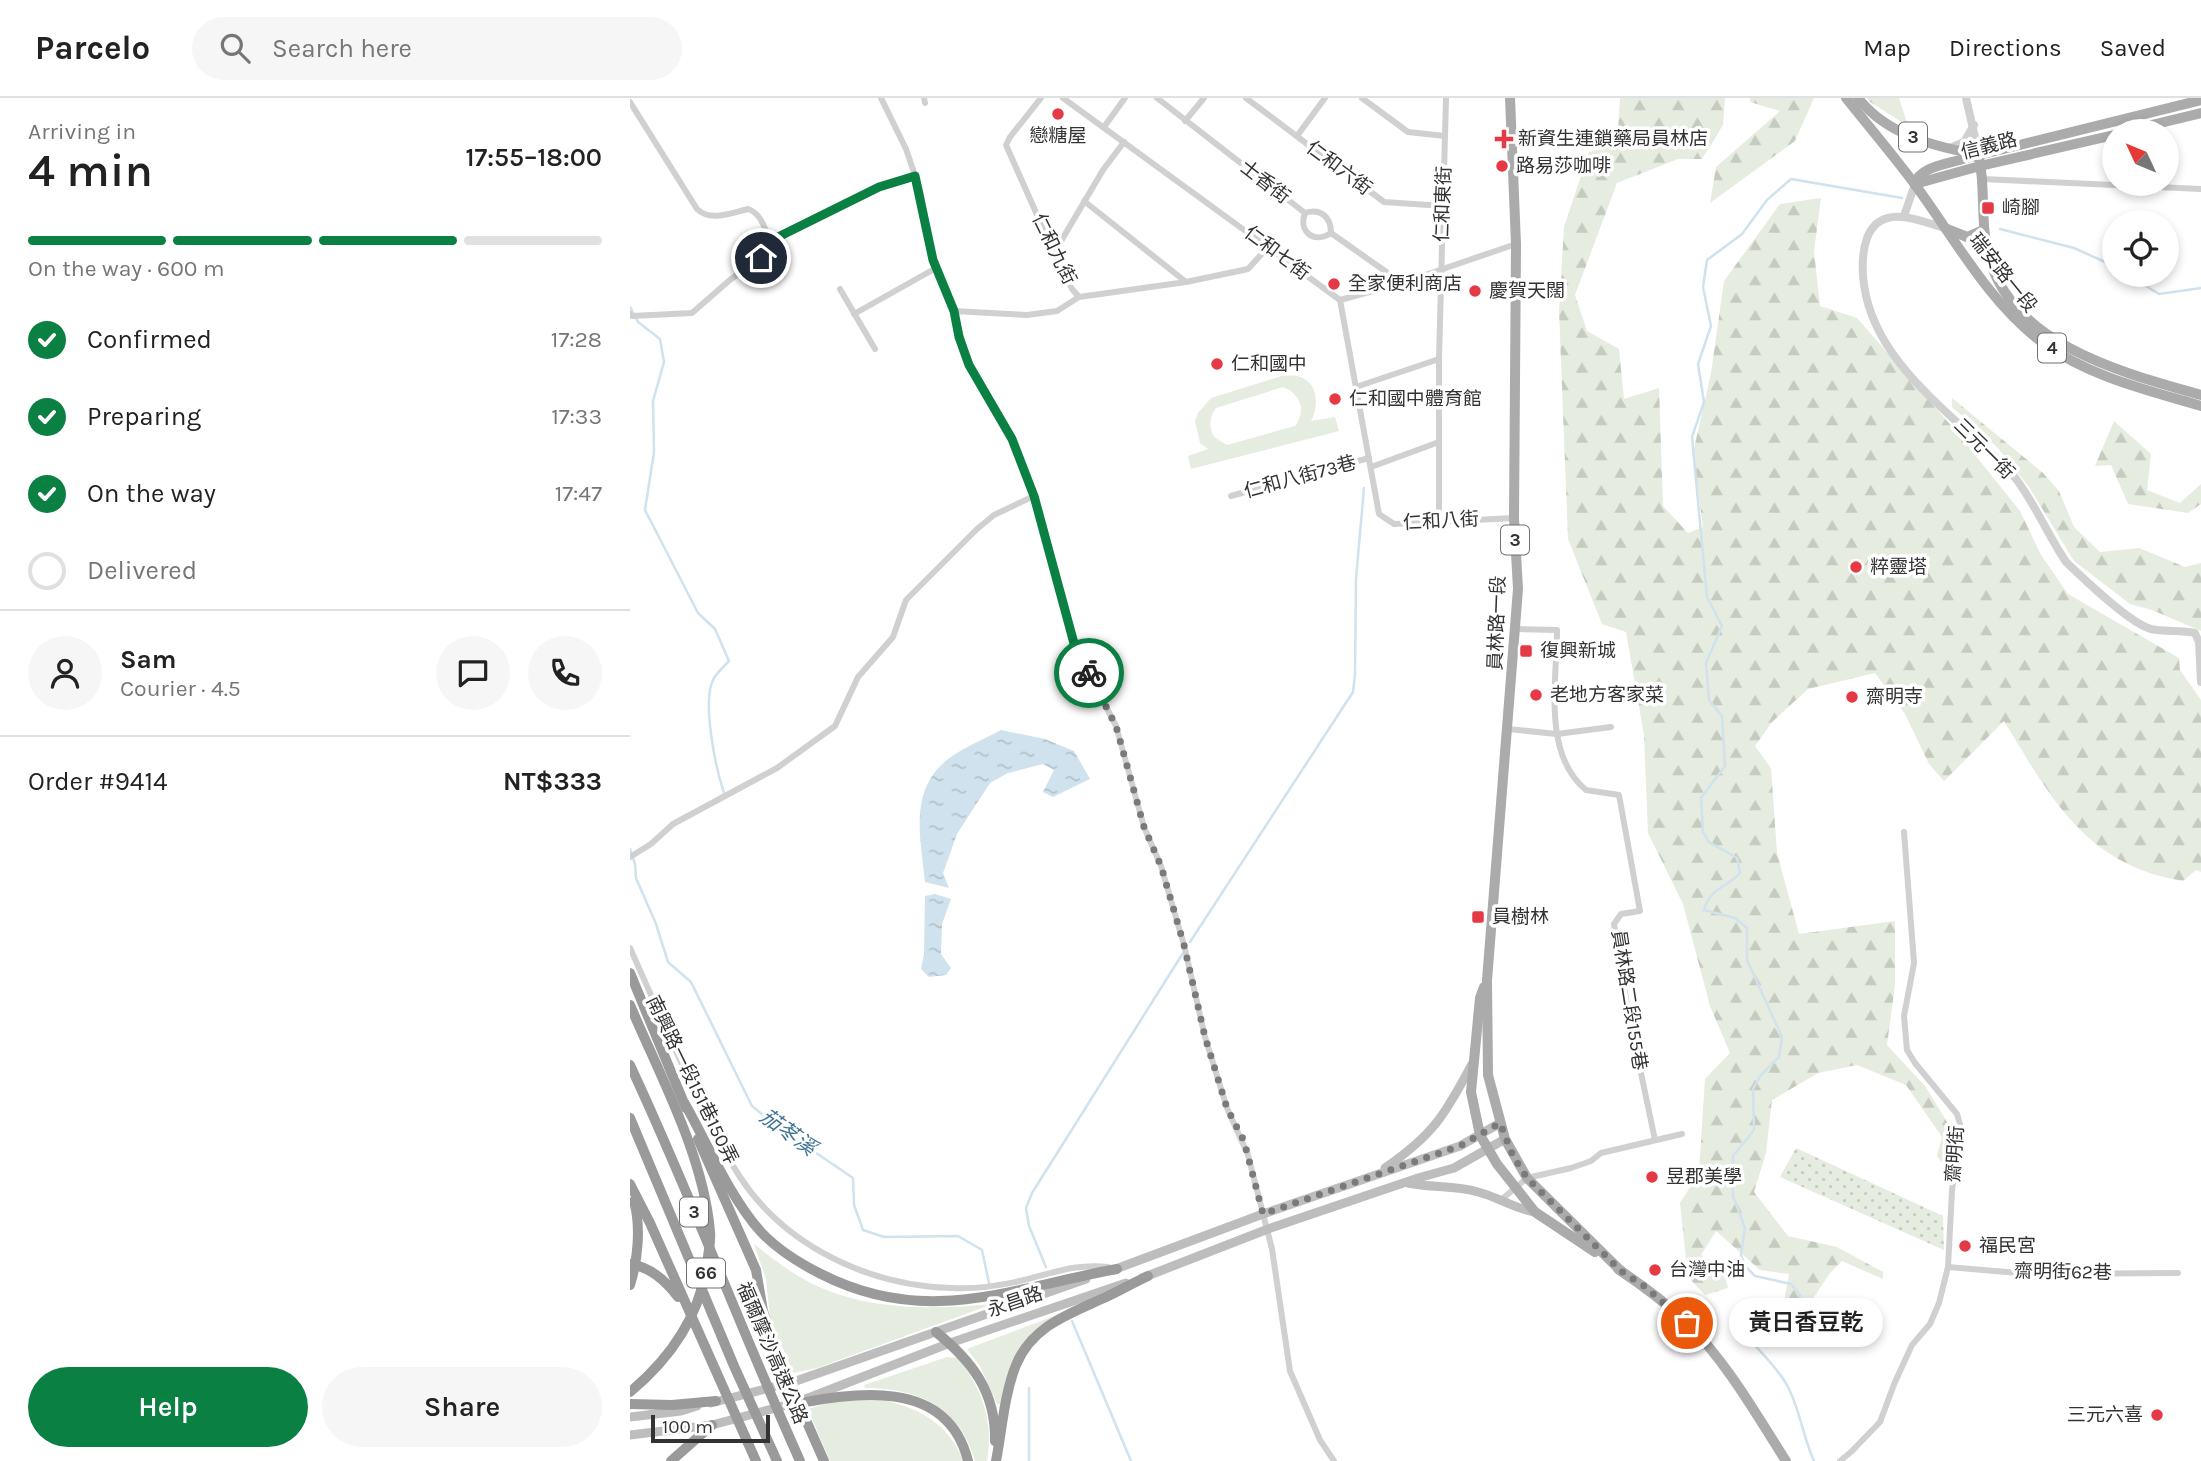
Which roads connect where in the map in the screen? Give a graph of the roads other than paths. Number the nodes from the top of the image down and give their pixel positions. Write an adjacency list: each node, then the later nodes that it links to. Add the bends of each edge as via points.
1 (881, 98): 28 (street)
2 (1041, 98): 42 (street, 仁和九街, via 1006,145)
3 (1063, 98): 21 (street, 仁和七街)
4 (1125, 98): 21 (street)
5 (1157, 98): 19 (street, 士香街)
6 (1204, 98): 19 (street)
7 (1247, 98): 22 (street, 仁和六街)
8 (1325, 98): 22 (street)
9 (1362, 98): 23 (street, via 1408,132)
10 (1446, 98): 23 (street, 仁和東街)
11 (1510, 98): 40 (main road, 員林路一段 / 3)
12 (1846, 98): 30 (main road, 3)
13 (1858, 98): 26 (main road, 3, via 1891,127)
14 (1966, 98): 20 (street)
15 (2201, 100): 27 (main road, 信義路 / 3, via 2068,132)
16 (630, 102): 39 (street, via 702,214 711,217 754,211)
17 (2201, 113): 18 (main road)
18 (2176, 119)
19 (1185, 121): 34 (street, 士香街)
20 (1974, 125): 26 (street, via 1964,142); 27 (street)
21 (1104, 127): 25 (street, 仁和七街)
22 (1297, 136): 33 (street, 仁和六街, via 1384,202)
23 (1445, 136): 33 (street, 仁和東街)
24 (2102, 138): 27 (main road, 信義路 / 3)
25 (1124, 142): 32 (street); 41 (street, 仁和七街)
26 (1948, 149): 27 (main road, 3)
27 (1979, 160): 29 (main road, 瑞安路一段 / 4); 30 (main road, via 1924,171)
28 (915, 176): 39 (street, via 879,187); 43 (street)
29 (1982, 179): 31 (street); 37 (main road, 瑞安路一段 / 4)
30 (1915, 184): 35 (street); 36 (main road, 瑞安路一段 / 4)
31 (2201, 189)
32 (1084, 201): 42 (street); 45 (street)
33 (1443, 206): 44 (street, 仁和東街)
34 (1305, 213): 38 (street, 士香街, via 1326,216); 38 (street, via 1303,229 1308,235 1316,238)
35 (1904, 216): 36 (street); 66 (street, 三元一街, via 1879,221 1865,246 1866,297 1891,353 2013,475 2059,552 2078,573 2134,621 2150,629 2194,633 2199,642)
36 (1947, 229): 37 (main road, via 1967,237); 57 (main road, 瑞安路一段 / 4, via 2013,318 2044,343 2111,379)
37 (1983, 230): 56 (main road, 瑞安路一段 / 4, via 1990,260 2007,296 2058,342 2102,365)
38 (1331, 233): 46 (street, 士香街)
39 (770, 241): 52 (street, via 761,258 692,313)
40 (1516, 244): 44 (street); 63 (main road, 員林路一段 / 3)
41 (1269, 246): 45 (street, 仁和九街, via 1248,269); 49 (street, 仁和七街)
42 (1054, 253): 48 (street, 仁和九街)
43 (936, 268): 50 (street); 51 (street)
44 (1441, 269): 46 (street); 54 (street, 仁和東街)
45 (1186, 282): 48 (street, 仁和九街)
46 (1402, 283): 49 (street)
47 (840, 289): 51 (street)
48 (1079, 297): 50 (street, via 1057,311 1037,314)
49 (1340, 300): 55 (street, 仁和八街)
50 (954, 311): 61 (street, via 969,365 1012,439)
51 (855, 314): 53 (street)
52 (634, 315)
53 (875, 349)
54 (1438, 359): 55 (street); 58 (street, 仁和東街)
55 (1356, 387): 59 (street, 仁和八街)
56 (2201, 395)
57 (2201, 406)
58 (1439, 442): 60 (street); 64 (street, 仁和東街)
59 (1369, 458): 60 (street, 仁和八街); 62 (street, 仁和八街73巷)
60 (1371, 467): 64 (street, 仁和八街, via 1379,514 1394,524)
61 (1034, 496): 71 (street, via 976,529 905,600 893,637 858,677 835,726 777,768 673,824); 93 (street, via 1075,647 1116,726 1144,827 1161,866 1205,1037 1227,1108 1244,1141)
62 (1231, 496)
63 (1514, 518): 64 (street, 仁和八街); 65 (main road, 員林路一段 / 3)
64 (1439, 520)
65 (1517, 629): 68 (main road, 員林路一段 / 3); 69 (street, via 1557,630)
66 (2201, 682)
67 (1611, 727): 69 (street)
68 (1508, 729): 69 (street); 74 (main road, 員林路一段 / 3)
69 (1557, 734): 84 (street, 員林路二段155巷, via 1571,772 1586,790 1619,795 1640,912 1621,914 1614,924)
70 (1905, 832): 96 (street, 齋明街, via 1914,963 1904,1016 1908,1049 1960,1124)
71 (630, 857)
72 (630, 948): 97 (street, 南興路一段151巷150弄, via 701,1106 740,1177 797,1236 857,1270 925,1287 982,1288 1087,1265)
73 (630, 973): 78 (highway)
74 (1487, 980): 76 (main road, 員林路一段 / 3, via 1480,998); 80 (main road, 員林路一段 / 3, via 1488,1075)
75 (630, 1005): 105 (highway, 66, via 696,1163 711,1233 706,1271 685,1330 671,1352)
76 (1472, 1064): 82 (main road, 員林路一段 / 3, via 1471,1092); 86 (main road, via 1426,1137)
77 (630, 1065): 115 (highway, 福爾摩沙高速公路 / 3)
78 (685, 1104): 97 (highway, via 761,1233 807,1267 861,1292 948,1303); 116 (highway, via 757,1270 776,1352)
79 (630, 1118): 114 (highway, 福爾摩沙高速公路 / 3)
80 (1500, 1123): 82 (main road, 永昌路); 83 (main road, 3)
81 (1682, 1134): 84 (street)
82 (1480, 1135): 85 (main road, 員林路一段 / 3); 86 (main road, 永昌路)
83 (1506, 1139): 85 (main road, 永昌路); 87 (main road, 3)
84 (1655, 1140): 87 (street)
85 (1488, 1148): 88 (main road, 永昌路, via 1454,1168); 90 (main road, 3)
86 (1375, 1175): 93 (main road, 永昌路)
87 (1527, 1178): 90 (street); 98 (main road, 3)
88 (1408, 1183): 91 (main road, via 1452,1186); 94 (main road, 永昌路)
89 (630, 1186): 101 (highway, via 638,1241); 102 (highway)
90 (1515, 1188): 91 (street); 92 (main road, 3)
91 (1501, 1200): 92 (main road)
92 (1535, 1212): 98 (main road, 3)
93 (1263, 1214): 94 (street); 97 (main road, 永昌路)
94 (1268, 1229): 100 (main road, 永昌路); 119 (street, via 1290,1371)
95 (630, 1264): 102 (highway, via 662,1279)
96 (1948, 1267): 99 (street, 齋明街62巷, via 2030,1274); 121 (street, 齋明街, via 1930,1324 1912,1346 1880,1422)
97 (1117, 1269): 103 (main road, 永昌路)
98 (1621, 1271): 120 (main road, 3, via 1687,1323)
99 (2178, 1273)
100 (1148, 1276): 104 (main road, 永昌路); 118 (highway, via 1065,1314 1028,1345 1011,1382)
101 (630, 1285)
102 (696, 1328): 112 (highway)
103 (936, 1332): 104 (highway); 106 (main road, 永昌路, via 796,1381)
104 (950, 1343): 108 (main road, 永昌路); 118 (highway, via 983,1383 995,1432)
105 (630, 1392)
106 (716, 1402): 107 (highway); 109 (main road, 永昌路)
107 (630, 1404)
108 (789, 1405): 110 (main road, 永昌路); 117 (highway, via 865,1394 905,1398 944,1419 956,1431)
109 (630, 1417)
110 (712, 1425): 111 (main road, 永昌路); 113 (highway)
111 (630, 1435)
112 (755, 1458)
113 (671, 1461)
114 (777, 1461)
115 (800, 1461)
116 (824, 1461)
117 (968, 1461)
118 (995, 1461)
119 (1334, 1461)
120 (1786, 1461)
121 (1840, 1461)

